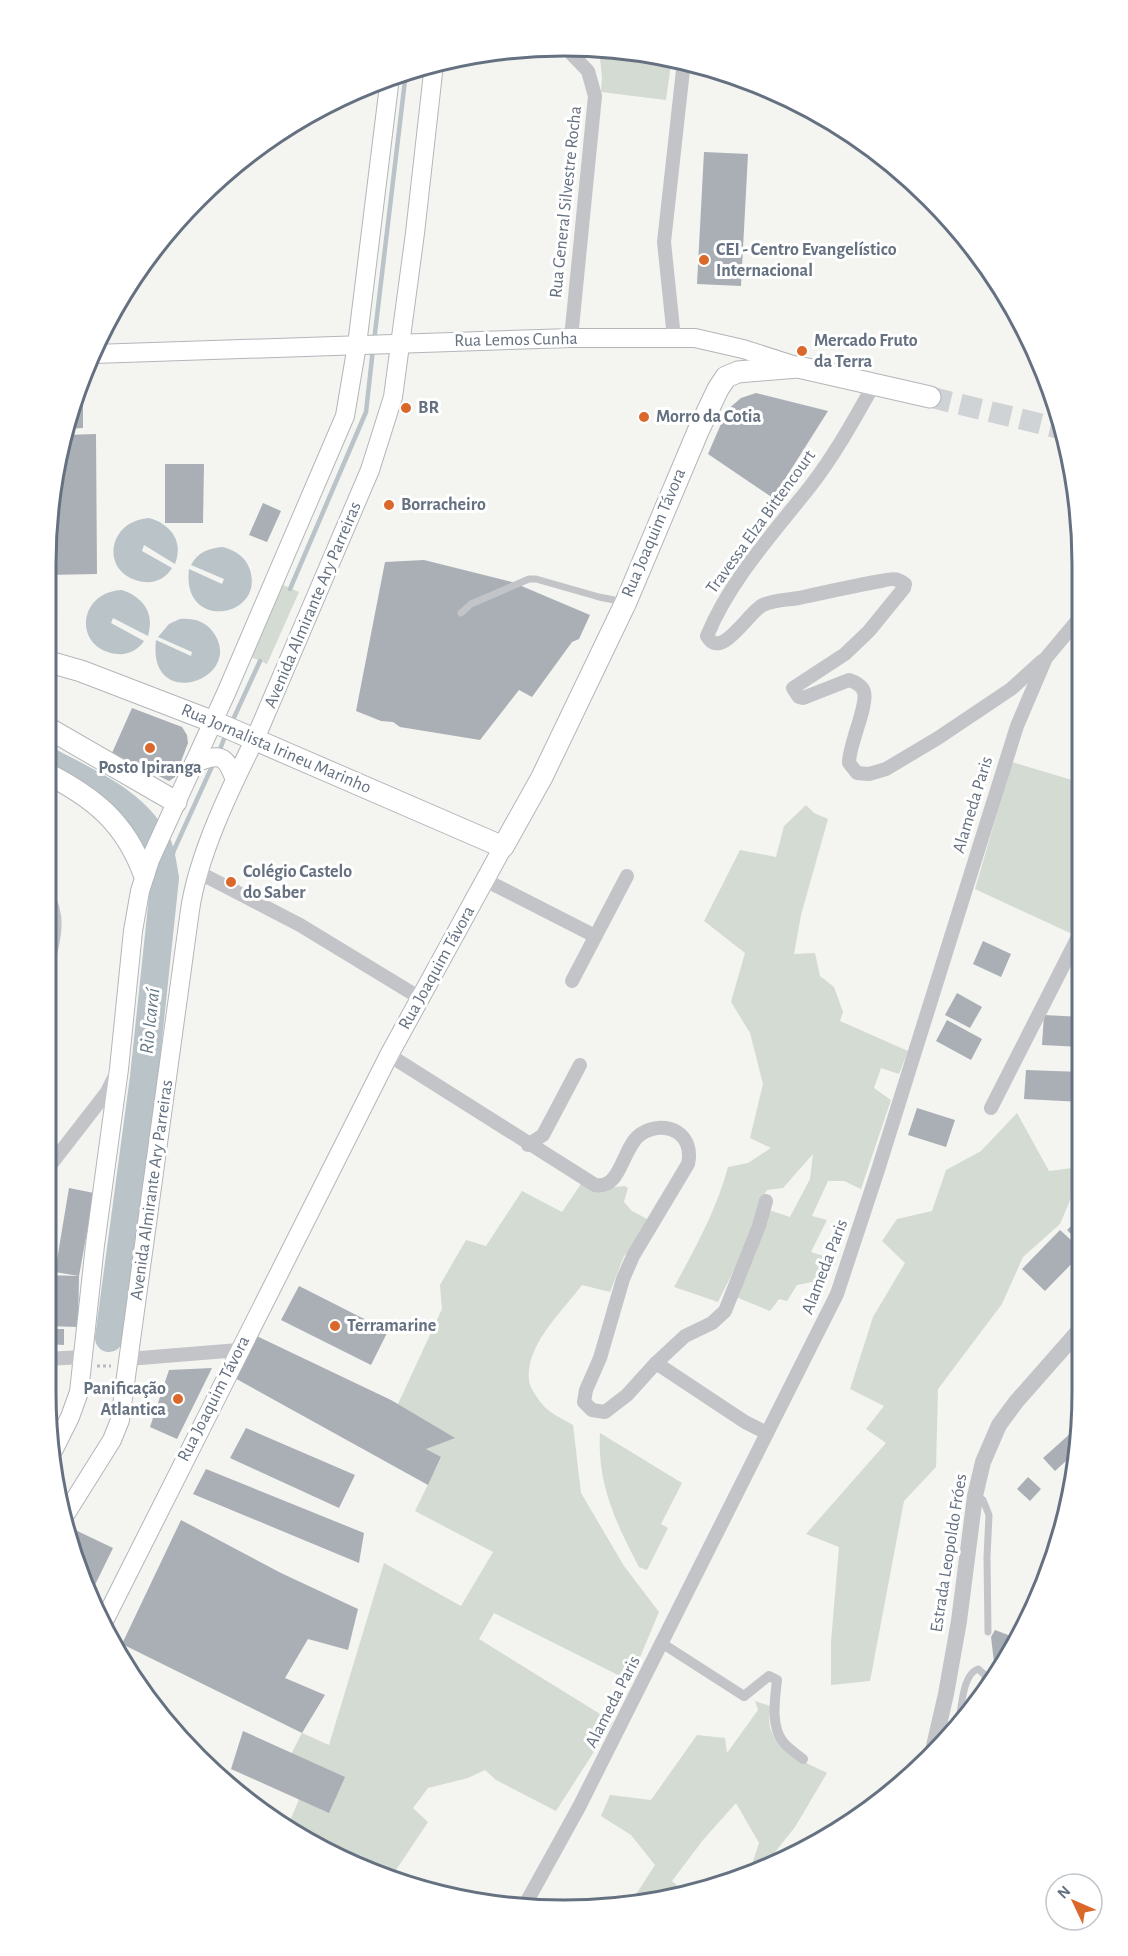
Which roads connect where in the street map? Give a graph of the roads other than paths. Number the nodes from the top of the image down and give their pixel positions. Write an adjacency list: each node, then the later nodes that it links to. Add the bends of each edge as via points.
1 (574, 56): 5 (street, Rua General Silvestre Rocha, via 588,71 596,96)
2 (683, 70): 6 (street, via 664,242)
3 (433, 73): 7 (main road, Avenida Almirante Ary Parreiras, via 415,233)
4 (390, 86): 7 (main road, Avenida Almirante Ary Parreiras)
5 (571, 338): 6 (main road, Rua Lemos Cunha); 7 (main road, Rua Lemos Cunha)
6 (674, 338): 9 (main road, Rua Lemos Cunha, via 732,346)
7 (379, 344): 8 (main road, Rua Lemos Cunha); 17 (main road, Avenida Almirante Ary Parreiras, via 350,397 340,430); 19 (main road, Avenida Almirante Ary Parreiras, via 393,397 370,470)
8 (101, 354)
9 (798, 367): 10 (main road, Rua Lemos Cunha); 12 (main road, Rua Joaquim Távora, via 738,372 726,377 699,429)
10 (873, 386): 11 (main road, Rua Lemos Cunha); 15 (street, Travessa Elza Bittencourt, via 830,457 766,540 720,610 707,636 709,640 721,643 729,639 761,605 881,580 901,580 904,588 869,631 845,654 794,688 803,698 849,680 861,687 863,705 849,763 858,773 869,774 886,769 938,738 1011,689)
11 (930, 397)
12 (626, 602): 13 (lane, via 529,579 471,604); 24 (main road, Rua Joaquim Távora, via 542,777)
13 (461, 613)
14 (1072, 627): 15 (street, Alameda Paris)
15 (1046, 658): 46 (street, Alameda Paris, via 1017,726 837,1294)
16 (56, 664): 17 (main road, Rua Jornalista Irineu Marinho)
17 (216, 723): 19 (main road, Rua Jornalista Irineu Marinho); 20 (main road, Avenida Almirante Ary Parreiras)
18 (56, 732): 23 (main road)
19 (252, 738): 21 (main road, Avenida Almirante Ary Parreiras); 24 (main road, Rua Jornalista Irineu Marinho)
20 (202, 760): 21 (main road, via 220,757); 23 (main road, Avenida Almirante Ary Parreiras)
21 (232, 772): 25 (main road, Avenida Almirante Ary Parreiras)
22 (56, 778): 26 (main road, via 91,800 119,825)
23 (176, 802): 26 (main road, Avenida Almirante Ary Parreiras)
24 (503, 847): 28 (main road, Rua Joaquim Távora)
25 (198, 872): 32 (street, via 300,925); 44 (main road, Avenida Almirante Ary Parreiras)
26 (144, 874): 35 (main road, Avenida Almirante Ary Parreiras, via 133,931)
27 (627, 876): 29 (street)
28 (485, 880): 29 (street); 32 (main road, Rua Joaquim Távora)
29 (595, 936): 31 (street)
30 (1072, 949): 36 (street)
31 (572, 981)
32 (420, 998): 33 (main road, Rua Joaquim Távora)
33 (389, 1055): 37 (street); 41 (main road, Rua Joaquim Távora)
34 (580, 1065): 37 (street, via 543,1134)
35 (119, 1069): 38 (street, via 107,1092); 43 (main road, Avenida Almirante Ary Parreiras, via 94,1255)
36 (991, 1108)
37 (528, 1144): 45 (street, via 584,1180 601,1186 613,1180 630,1146 641,1134 666,1128 677,1131 688,1144 688,1164 622,1279 600,1358 586,1390 586,1407 605,1412)
38 (56, 1158)
39 (766, 1201): 45 (street, via 725,1311 712,1323 685,1336)
40 (1072, 1338): 48 (street, Estrada Leopoldo Fróes, via 999,1425 983,1462)
41 (239, 1350): 44 (street); 50 (main road, Rua Joaquim Távora)
42 (56, 1360): 43 (street)
43 (88, 1362): 47 (main road, Avenida Almirante Ary Parreiras, via 75,1405)
44 (122, 1362): 49 (main road, Avenida Almirante Ary Parreiras, via 120,1420)
45 (656, 1363): 46 (street)
46 (767, 1433): 52 (street, Alameda Paris)
47 (58, 1440)
48 (975, 1496): 51 (lane, via 983,1500 989,1515); 55 (street, Estrada Leopoldo Fróes, via 959,1621)
49 (69, 1508)
50 (107, 1615)
51 (988, 1632)
52 (663, 1644): 56 (street, via 744,1696 769,1676 777,1680 776,1723 783,1741); 57 (street, Alameda Paris)
53 (985, 1678): 54 (lane, via 978,1669 971,1672)
54 (962, 1708)
55 (938, 1736)
56 (803, 1759)
57 (528, 1899)

